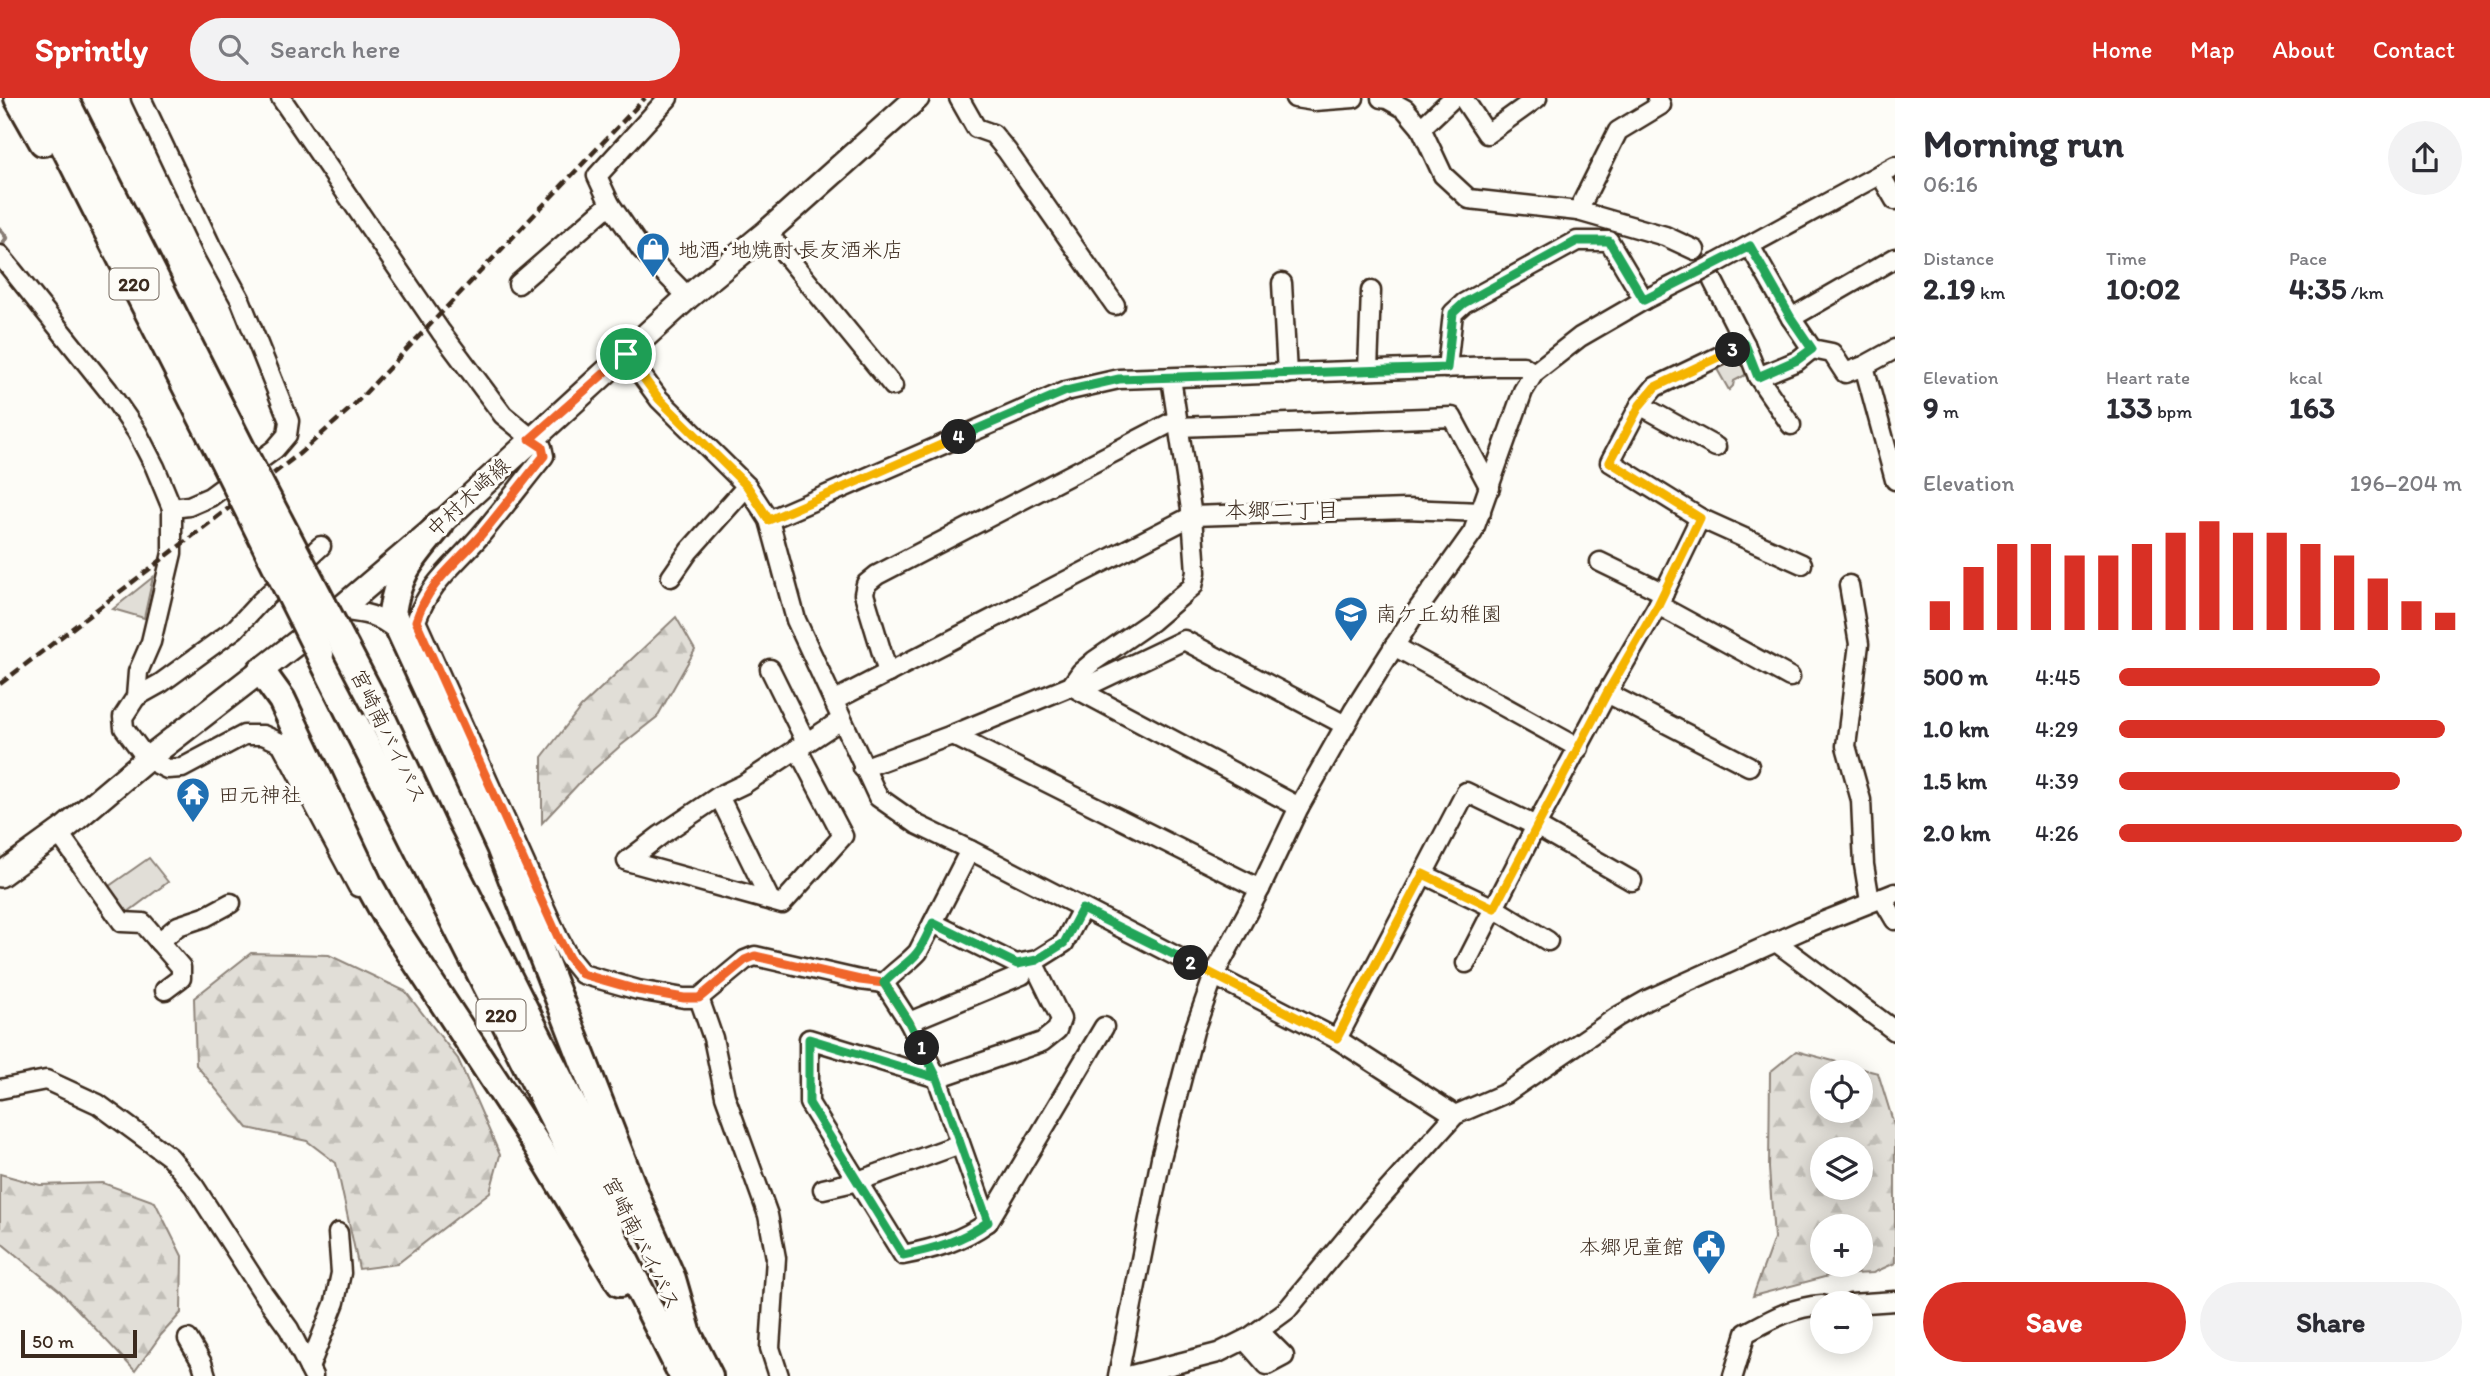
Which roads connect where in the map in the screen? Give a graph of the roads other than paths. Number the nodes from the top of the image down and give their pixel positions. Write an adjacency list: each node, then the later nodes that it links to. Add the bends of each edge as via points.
1 (19, 98): 27 (highway, 220, via 55,163)
2 (40, 98): 27 (highway, 宮崎南バイパス / 220)
3 (64, 98): 36 (highway, 宮崎南バイパス / 220)
4 (84, 98): 36 (highway)
5 (141, 98): 58 (street, via 240,299 289,421 287,435 275,449 232,481 210,497)
6 (281, 98): 52 (street, via 434,323 503,415)
7 (668, 98): 20 (street, via 597,176)
8 (918, 98): 22 (main road, 中村木崎線)
9 (958, 98): 34 (street, via 976,128 993,134 1007,151)
10 (1295, 98): 11 (street, via 1314,102)
11 (1354, 98)
12 (1381, 98): 17 (street, via 1405,109)
13 (1453, 98): 17 (street)
14 (1463, 98): 15 (street, via 1487,134)
15 (1537, 98)
16 (1657, 98): 21 (street, via 1661,105 1618,131)
17 (1421, 128): 21 (street, via 1443,175 1469,200)
18 (1888, 170): 19 (street); 23 (street)
19 (1895, 200)
20 (610, 204): 30 (street); 32 (street, via 641,249)
21 (1578, 211): 24 (street, via 1665,236)
22 (767, 232): 32 (main road, 中村木崎線); 48 (street)
23 (1750, 246): 33 (street, bridge); 35 (street)
24 (1695, 250)
25 (0, 255): 58 (street, via 137,432)
26 (1895, 258): 35 (street)
27 (131, 279): 54 (highway, 宮崎南バイパス / 220)
28 (1713, 281): 37 (street)
29 (1282, 283): 44 (street)
30 (518, 284)
31 (1371, 291): 43 (street)
32 (688, 297): 40 (main road, 中村木崎線)
33 (1644, 300): 42 (street, via 1609,241 1577,241 1453,313); 45 (street, via 1580,337)
34 (1115, 305)
35 (1791, 318): 38 (street)
36 (186, 338): 54 (highway, 宮崎南バイパス / 220)
37 (1745, 344): 46 (street); 49 (street, via 1655,387)
38 (1812, 349): 41 (street, via 1832,353 1845,373); 46 (street)
39 (1895, 349): 41 (street)
40 (626, 354): 52 (main road, 中村木崎線); 56 (street, via 659,399)
41 (1864, 366): 55 (street)
42 (1447, 368): 43 (street); 45 (street, via 1522,366)
43 (1368, 370): 44 (street)
44 (1287, 373): 47 (street)
45 (1534, 373): 57 (street, via 1523,391)
46 (1758, 377): 51 (street)
47 (1171, 378): 50 (street); 62 (street, via 1119,379 1066,391)
48 (893, 386)
49 (1640, 405): 53 (street); 61 (street, via 1610,462)
50 (1177, 423): 57 (street, via 1452,417); 60 (street); 75 (street, via 866,584 864,594)
51 (1791, 425)
52 (530, 439): 63 (main road, 中村木崎線); 113 (street, via 542,447 544,456 431,589 416,621 569,958 582,974 638,990)
53 (1716, 447)
54 (236, 461): 131 (highway, 宮崎南バイパス / 220, bridge, via 320,654); 131 (highway, 宮崎南バイパス / 220, bridge, via 377,708)
55 (1895, 480)
56 (747, 486): 62 (street); 67 (street)
57 (1490, 488): 59 (street)
58 (172, 508): 79 (street, via 172,553 151,642 138,672)
59 (1481, 512): 60 (street, via 1405,509); 72 (street, via 1473,532)
60 (1192, 516): 75 (street); 77 (street, via 1193,586 1081,672)
61 (1700, 518): 66 (street); 69 (street)
62 (769, 520): 80 (street, via 796,620)
63 (440, 524): 70 (main road, 中村木崎線); 71 (highway, via 407,565 396,587 393,613)
64 (321, 546): 79 (street, via 235,629)
65 (1600, 562): 69 (street)
66 (1802, 564)
67 (671, 577)
68 (1849, 585): 98 (street, via 1859,644 1846,746 1861,800 1864,865)
69 (1661, 599): 76 (street); 78 (street)
70 (340, 610): 71 (street, via 381,618); 74 (main road, 中村木崎線)
71 (401, 634): 131 (highway, via 500,847 671,1279)
72 (1394, 646): 82 (street); 85 (street)
73 (770, 669): 84 (street)
74 (261, 671): 86 (main road, 中村木崎線); 131 (highway, via 282,700 387,916 530,1134 612,1273)
75 (888, 673): 80 (street)
76 (1790, 677)
77 (1075, 688): 82 (street, via 1184,640); 83 (street); 90 (street)
78 (1607, 693): 85 (street); 87 (street)
79 (136, 697): 86 (street, via 123,717 124,728)
80 (835, 700): 81 (street)
81 (841, 720): 84 (street); 88 (street)
82 (1345, 725): 90 (street)
83 (952, 736): 88 (street); 97 (street)
84 (802, 745): 89 (street); 99 (street, via 843,836 782,904)
85 (1580, 748): 91 (street)
86 (147, 759): 92 (main road, 中村木崎線); 100 (street, via 167,769 182,768 244,735 263,735 281,743)
87 (1749, 766)
88 (863, 768): 93 (street, via 878,797 918,825)
89 (719, 796): 99 (street); 99 (street, via 627,861)
90 (1299, 807): 97 (street)
91 (1536, 826): 94 (street, via 1466,792); 96 (street); 102 (street)
92 (58, 832): 95 (main road, 中村木崎線); 107 (street, via 122,922 143,923)
93 (970, 850): 103 (street); 105 (street)
94 (1423, 874): 102 (street); 117 (street)
95 (0, 875)
96 (1632, 881)
97 (1260, 889): 110 (street)
98 (1882, 897): 104 (street); 108 (street)
99 (769, 900)
100 (366, 902)
101 (231, 903): 107 (street, via 178,926)
102 (1494, 908): 106 (street); 109 (street)
103 (1082, 909): 105 (street, via 1064,943 1037,960 1017,964); 110 (street)
104 (1895, 920)
105 (933, 923): 111 (street, via 918,952)
106 (1548, 941)
107 (159, 942): 112 (street, via 181,967 181,978)
108 (1776, 942): 116 (street); 120 (street, via 1647,1000 1506,1093)
109 (1466, 962)
110 (1214, 975): 117 (street); 138 (street, via 1194,1031 1161,1158)
111 (884, 983): 113 (street, via 755,956); 114 (street)
112 (165, 990)
113 (699, 998): 127 (street, via 725,1096 768,1215)
114 (909, 1022): 118 (street); 118 (street, via 1028,970 1061,1019 1057,1030 1042,1042)
115 (1104, 1027): 124 (street)
116 (1895, 1031)
117 (1337, 1038): 120 (street)
118 (937, 1078): 121 (street); 122 (street, via 809,1039 809,1103)
119 (0, 1089): 133 (street, via 46,1080 98,1104 170,1157 289,1329)
120 (1455, 1115): 139 (street, via 1287,1310 1218,1353)
121 (960, 1144): 122 (street); 124 (street)
122 (858, 1181): 123 (street); 124 (street, via 903,1255 937,1249)
123 (822, 1189)
124 (988, 1222)
125 (785, 1226): 127 (street)
126 (338, 1233): 133 (street, via 341,1273)
127 (773, 1242): 137 (street, via 770,1348)
128 (1895, 1301): 129 (street)
129 (1873, 1302)
130 (1810, 1306): 140 (street, via 1784,1312 1746,1334)
131 (675, 1335): 135 (highway, 宮崎南バイパス / 220); 136 (highway, 宮崎南バイパス / 220)
132 (188, 1339): 134 (street)
133 (311, 1374)
134 (206, 1376)
135 (683, 1376)
136 (709, 1376)
137 (779, 1376)
138 (1118, 1376)
139 (1128, 1376)
140 (1733, 1376)

